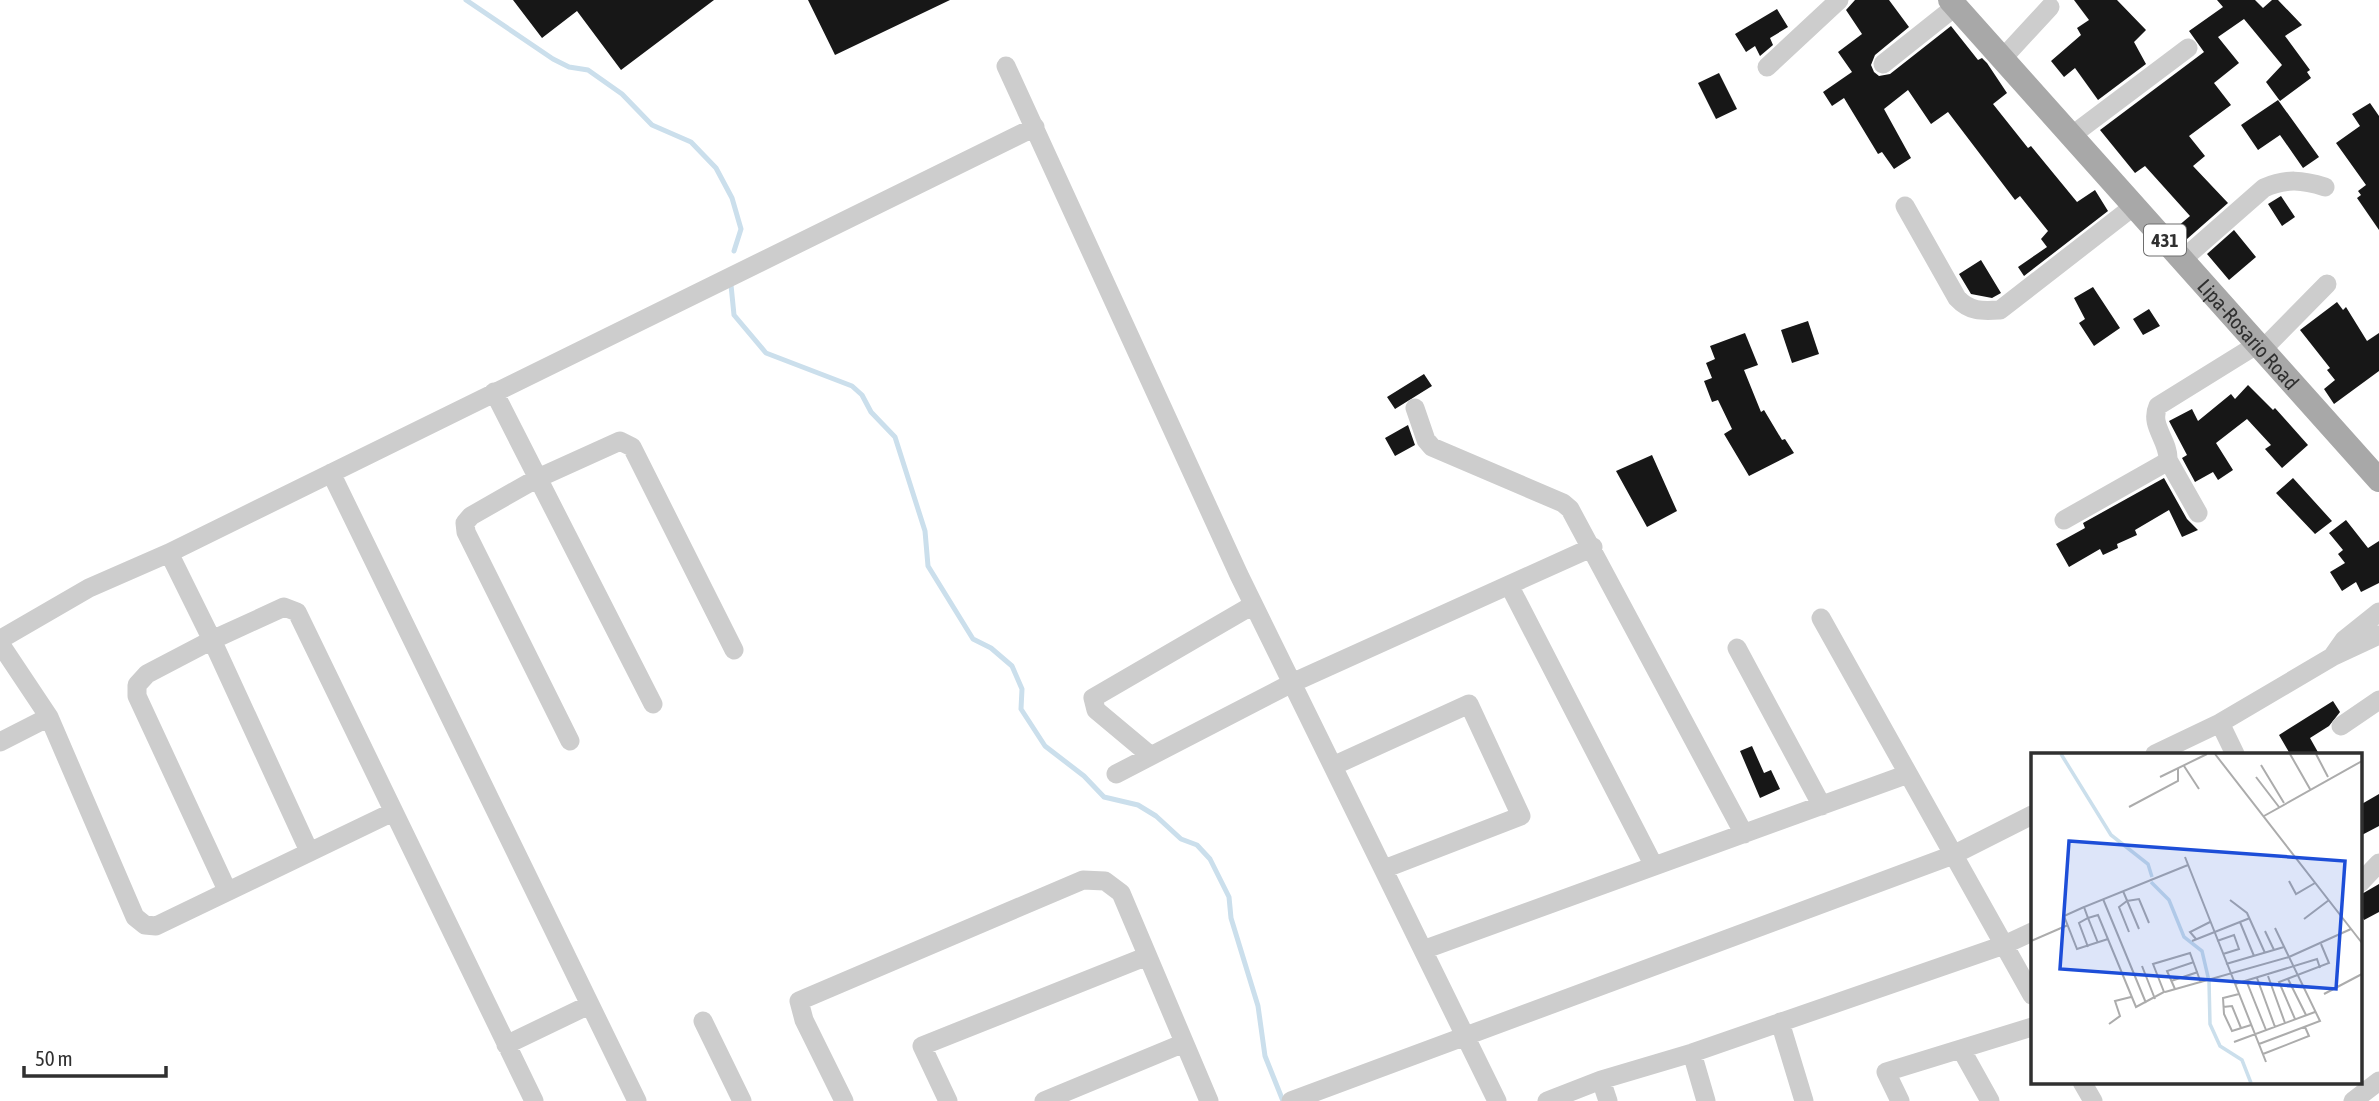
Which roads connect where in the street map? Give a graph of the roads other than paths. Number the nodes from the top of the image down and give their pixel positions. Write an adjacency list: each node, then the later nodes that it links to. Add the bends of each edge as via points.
1 (1839, 0): 8 (street)
2 (1953, 3): 5 (main road, Lipa-Rosario Road / 431); 6 (street)
3 (2050, 7): 5 (street)
4 (2188, 48): 10 (street)
5 (2003, 59): 10 (main road, Lipa-Rosario Road / 431)
6 (1883, 64)
7 (1006, 66): 9 (street)
8 (1767, 67)
9 (1035, 127): 17 (street); 28 (street)
10 (2071, 136): 13 (main road, Lipa-Rosario Road / 431)
11 (2325, 187): 14 (street, via 2302,180 2264,188)
12 (1905, 206): 13 (street, via 1957,298 1966,308 1979,311 2000,310)
13 (2134, 206): 14 (main road, Lipa-Rosario Road / 431)
14 (2182, 260): 16 (main road, Lipa-Rosario Road / 431)
15 (2327, 284): 16 (street)
16 (2260, 347): 19 (street, via 2158,405 2155,423); 22 (main road, Lipa-Rosario Road / 431)
17 (494, 392): 20 (street); 21 (street)
18 (1415, 408): 25 (street, via 1432,447 1563,503)
19 (2168, 460): 23 (street); 24 (street)
20 (331, 473): 26 (street); 66 (street)
21 (536, 479): 34 (street, via 620,441 632,447); 38 (street); 42 (street, via 471,516 465,523 466,532)
22 (2379, 480)
23 (2198, 513)
24 (2064, 520)
25 (1593, 547): 27 (street); 53 (street)
26 (169, 553): 32 (street); 39 (street, via 89,588 1,639)
27 (1509, 584): 36 (street); 57 (street)
28 (1253, 605): 36 (street); 46 (street, via 1093,698 1097,710)
29 (2379, 612): 35 (street, via 2344,640)
30 (1821, 618): 49 (street)
31 (2379, 635): 35 (street)
32 (212, 640): 51 (street, via 284,607 297,612); 54 (street); 60 (street, via 147,674 137,685 137,696)
33 (1737, 648): 50 (street)
34 (734, 650)
35 (2332, 657): 40 (street)
36 (1292, 682): 46 (street); 47 (street)
37 (2379, 700): 41 (street)
38 (653, 704)
39 (49, 717): 43 (street); 60 (street, via 135,917 156,926)
40 (2220, 723): 44 (street); 45 (street)
41 (2341, 726)
42 (570, 740)
43 (0, 742)
44 (2157, 753)
45 (2235, 753)
46 (1151, 756): 48 (street)
47 (1333, 766): 58 (street); 58 (street, via 1469,704 1521,816)
48 (1116, 774)
49 (1908, 774): 50 (street); 55 (street)
50 (1822, 806): 53 (street)
51 (393, 812): 54 (street); 72 (street)
52 (2031, 816): 55 (street)
53 (1745, 834): 57 (street)
54 (309, 851): 60 (street)
55 (1953, 855): 62 (street); 70 (street)
56 (2379, 863): 59 (street)
57 (1654, 866): 63 (street)
58 (1384, 869): 63 (street)
59 (2362, 881)
60 (227, 890)
61 (2031, 932): 62 (street)
62 (2004, 945): 65 (street); 68 (street)
63 (1423, 950): 70 (street)
64 (1145, 957): 71 (street); 82 (street, via 1121,893 1105,881 1083,880 799,1001); 83 (street, via 922,1046)
65 (2031, 993)
66 (589, 1005): 72 (street); 80 (street)
67 (703, 1021): 81 (street)
68 (1780, 1022): 74 (street); 90 (street)
69 (2031, 1027): 73 (street)
70 (1465, 1035): 78 (street); 86 (street)
71 (1184, 1043): 84 (street); 85 (street)
72 (506, 1045): 79 (street)
73 (1961, 1049): 91 (street, via 1886,1072); 92 (street)
74 (1692, 1053): 75 (street); 89 (street)
75 (1601, 1080): 87 (street); 88 (street)
76 (2379, 1081): 94 (street)
77 (2083, 1084): 93 (street)
78 (1297, 1099)
79 (534, 1101)
80 (637, 1101)
81 (742, 1101)
82 (844, 1101)
83 (948, 1101)
84 (1044, 1101)
85 (1209, 1101)
86 (1497, 1101)
87 (1547, 1101)
88 (1608, 1101)
89 (1706, 1101)
90 (1804, 1101)
91 (1900, 1101)
92 (1990, 1101)
93 (2093, 1101)
94 (2353, 1101)

